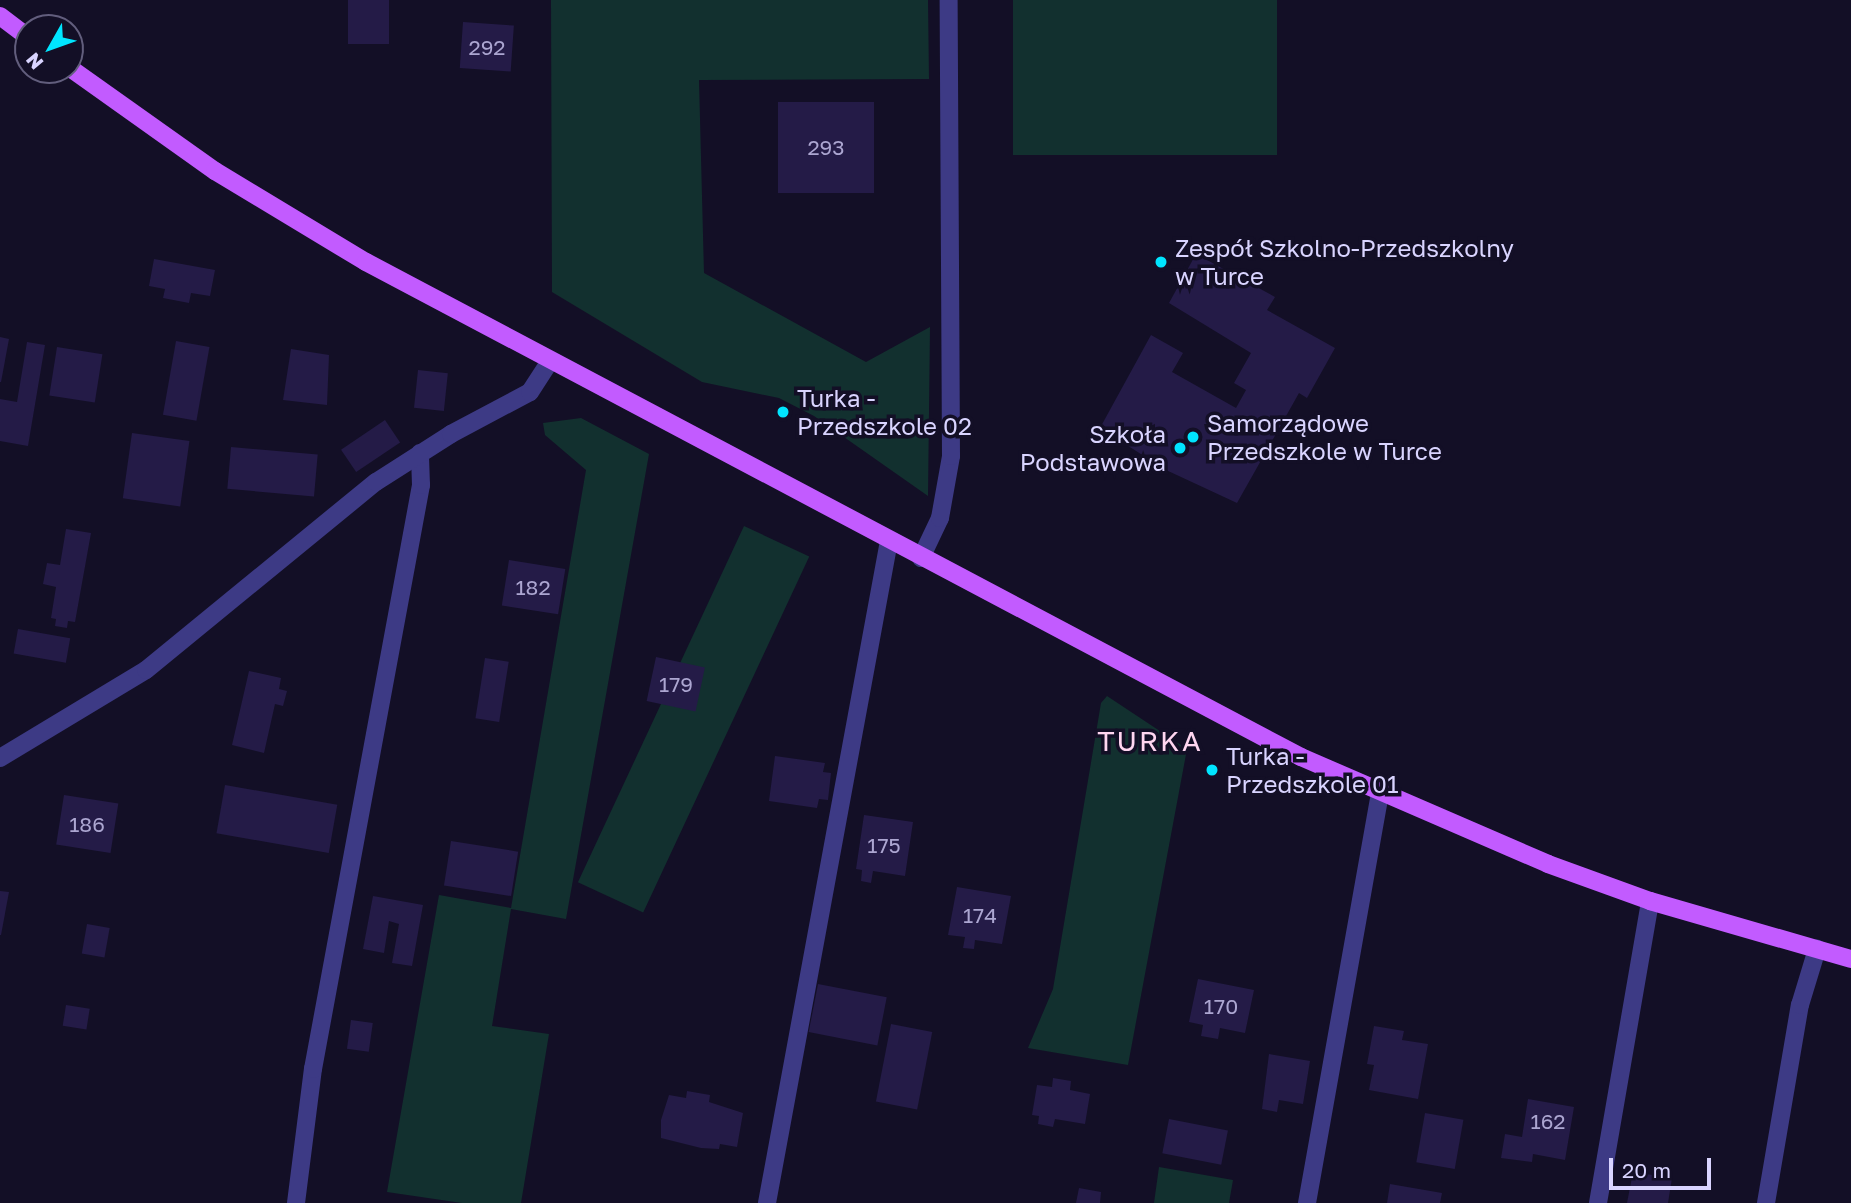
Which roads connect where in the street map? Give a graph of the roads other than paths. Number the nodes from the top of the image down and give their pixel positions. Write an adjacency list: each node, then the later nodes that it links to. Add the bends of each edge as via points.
1 (949, 0): 6 (street, via 951,456 940,518)
2 (84, 78): 3 (main road, via 182,149 311,231)
3 (550, 361): 4 (street, via 530,391); 5 (main road)
4 (420, 453): 7 (street, via 286,551 146,670); 12 (street, via 421,485 313,1069)
5 (889, 541): 6 (main road); 13 (street)
6 (921, 558): 8 (main road)
7 (0, 758)
8 (1380, 794): 9 (main road); 14 (street)
9 (1650, 901): 10 (main road); 15 (street)
10 (1817, 949): 11 (main road); 16 (street, via 1800,1005)
11 (1851, 959)
12 (296, 1203)
13 (767, 1203)
14 (1307, 1203)
15 (1598, 1203)
16 (1766, 1203)

